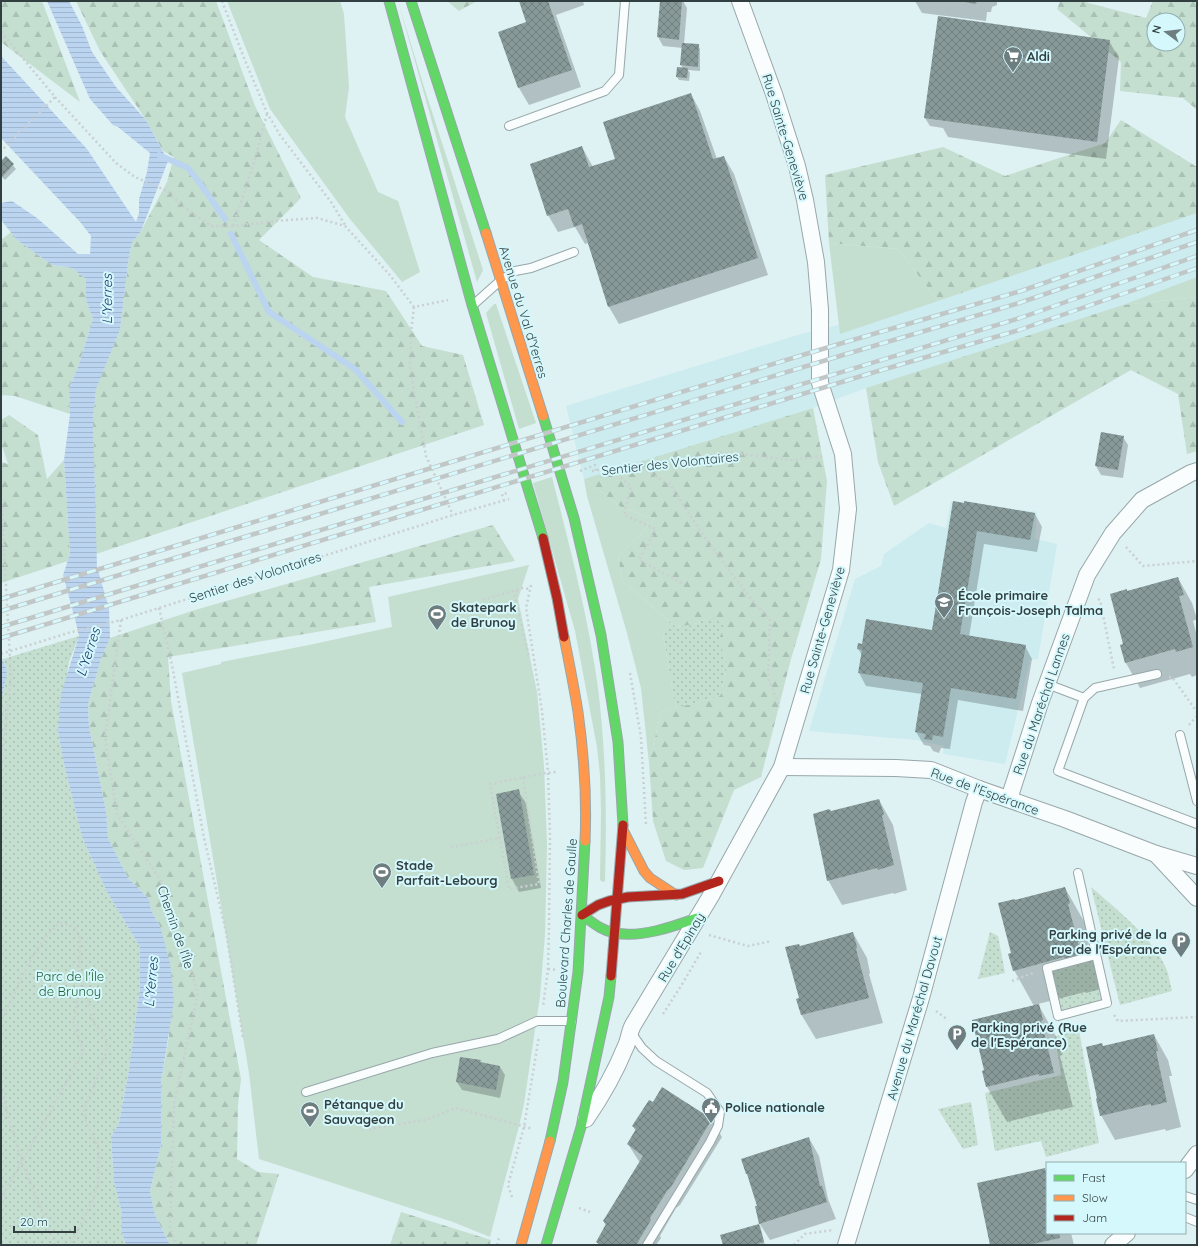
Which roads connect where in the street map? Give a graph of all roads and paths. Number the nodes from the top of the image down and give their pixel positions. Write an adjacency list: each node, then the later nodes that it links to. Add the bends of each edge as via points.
1 (222, 1): 8 (path)
2 (389, 1): 16 (main road)
3 (411, 1): 14 (main road, Avenue du Val d'Yerres)
4 (625, 1): 9 (lane, via 619,75 605,91)
5 (740, 1): 18 (street, Rue Sainte-Geneviève, via 774,94 803,189 816,262 820,310 820,383)
6 (1, 32): 7 (path)
7 (56, 97): 10 (path); 11 (path, via 116,163 135,177 159,186 211,226)
8 (267, 113): 11 (path); 12 (path, via 280,135 331,202)
9 (509, 126)
10 (1, 151)
11 (233, 226): 12 (path, via 317,218)
12 (345, 226): 17 (path, via 389,274)
13 (574, 252): 14 (lane, via 531,268 515,271)
14 (501, 280): 16 (lane); 55 (main road, Avenue du Val d'Yerres, via 574,518 601,634 618,742)
15 (449, 300): 17 (path)
16 (472, 305): 65 (main road, Boulevard Charles de Gaulle, via 543,539 557,598 578,712 584,764 586,817)
17 (414, 307): 27 (path, via 410,369 426,456)
18 (843, 454): 19 (path, Sentier des Volontaires, via 791,460 733,453); 44 (street, Rue Sainte-Geneviève, via 848,509 841,570)
19 (638, 465): 20 (path, Sentier des Volontaires); 44 (path, via 671,486 705,538 750,598 770,620 768,678 783,713)
20 (609, 468): 22 (path, Sentier des Volontaires); 30 (path, via 631,486 624,515 656,529 639,560)
21 (592, 471): 22 (path, Sentier des Volontaires)
22 (596, 471): 24 (path, via 595,465 580,471)
23 (1197, 471): 28 (street, Rue du Maréchal Lannes, via 1142,500)
24 (581, 476)
25 (1, 494): 36 (path)
26 (509, 499): 27 (path, Sentier des Volontaires)
27 (453, 515): 34 (path, Sentier des Volontaires)
28 (1113, 532): 29 (path, via 1143,566); 31 (street, Rue du Maréchal Lannes)
29 (1197, 561)
30 (682, 583)
31 (1081, 589): 40 (path, via 1100,600); 41 (street, Rue du Maréchal Lannes)
32 (517, 590): 33 (path); 38 (path, via 515,596); 48 (path, via 530,589 526,608 542,711)
33 (483, 600)
34 (159, 608): 35 (path, Sentier des Volontaires); 80 (path, via 204,838 226,932)
35 (121, 620): 36 (path, Sentier des Volontaires); 100 (path, Chemin de l'Île, via 105,738 117,814 165,887 198,993 174,1103 170,1227)
36 (10, 651): 37 (path, Sentier des Volontaires); 46 (path, via 11,678)
37 (1, 654)
38 (529, 657)
39 (1157, 674): 40 (lane); 43 (path, via 1172,677)
40 (1117, 683): 42 (lane, via 1095,688)
41 (1047, 684): 42 (lane); 52 (street, Rue du Maréchal Lannes)
42 (1084, 698): 54 (lane, via 1058,771)
43 (1197, 712)
44 (797, 718): 47 (street, Rue Sainte-Geneviève)
45 (1180, 735): 53 (lane)
46 (1, 766)
47 (782, 767): 51 (street, Rue de l'Espérance, via 931,770); 61 (street, Rue d'Epinay)
48 (548, 772): 49 (path); 50 (path); 77 (path, via 549,928 548,969)
49 (557, 772)
50 (523, 778): 56 (path, via 490,784); 56 (path, via 539,884 509,889)
51 (978, 789): 52 (street, Rue de l'Espérance); 95 (street, Avenue du Maréchal Davout, via 921,998)
52 (1009, 799): 58 (street, Rue de l'Espérance)
53 (1197, 801)
54 (1197, 823)
55 (624, 830): 62 (main road, via 644,871); 63 (main road)
56 (500, 838): 57 (path)
57 (450, 847)
58 (1156, 854): 59 (street, Rue de l'Espérance); 64 (street, Rue de l'Espérance)
59 (1197, 866)
60 (1078, 873): 70 (lane)
61 (719, 881): 62 (main road); 66 (street, Rue d'Epinay)
62 (676, 895): 63 (main road)
63 (617, 898): 65 (main road, via 600,904); 67 (main road)
64 (1197, 898)
65 (582, 915): 67 (main road, via 599,927); 78 (main road, Boulevard Charles de Gaulle)
66 (697, 918): 67 (main road, via 668,927 635,933); 79 (street, Rue d'Epinay)
67 (615, 933): 84 (main road, via 609,997)
68 (718, 938): 69 (path, via 748,946)
69 (772, 941)
70 (1096, 955): 71 (lane); 74 (lane)
71 (1047, 968): 73 (path); 74 (lane, via 1058,1016)
72 (79, 971): 76 (path, via 80,938 74,926 60,923 47,935 34,955); 87 (path, via 73,1024 84,1051); 99 (path, via 93,1022 106,1038 107,1049 84,1108 86,1122 99,1149 99,1179 94,1197)
73 (1012, 981)
74 (1106, 1003): 75 (path, via 1118,1021)
75 (1197, 1017)
76 (1, 1020)
77 (542, 1020): 78 (lane); 82 (lane, via 498,1038 432,1053); 92 (path, via 524,1127 508,1185 512,1196)
78 (572, 1021): 102 (main road, Boulevard Charles de Gaulle, via 563,1082 550,1142)
79 (630, 1031): 84 (street, Rue d'Epinay, via 626,1047 600,1098); 104 (lane, via 656,1062 706,1093 720,1112 718,1126 710,1142)
80 (243, 1038)
81 (1, 1087): 87 (path)
82 (306, 1092)
83 (519, 1126): 85 (path, via 456,1108 425,1120)
84 (581, 1127): 103 (main road)
85 (369, 1129)
86 (1197, 1154): 88 (street)
87 (22, 1162): 90 (path); 98 (path)
88 (1186, 1169)
89 (1186, 1196): 91 (lane)
90 (1, 1199)
91 (1197, 1200)
92 (510, 1203)
93 (1186, 1217): 94 (lane)
94 (1197, 1222)
95 (851, 1228): 105 (path, via 805,1234); 106 (street, Avenue du Maréchal Davout)
96 (501, 1231): 101 (path)
97 (1126, 1234): 107 (street)
98 (55, 1245)
99 (70, 1245)
100 (176, 1245)
101 (497, 1245)
102 (521, 1245)
103 (546, 1245)
104 (647, 1245)
105 (794, 1245)
106 (846, 1245)
107 (1113, 1245)

